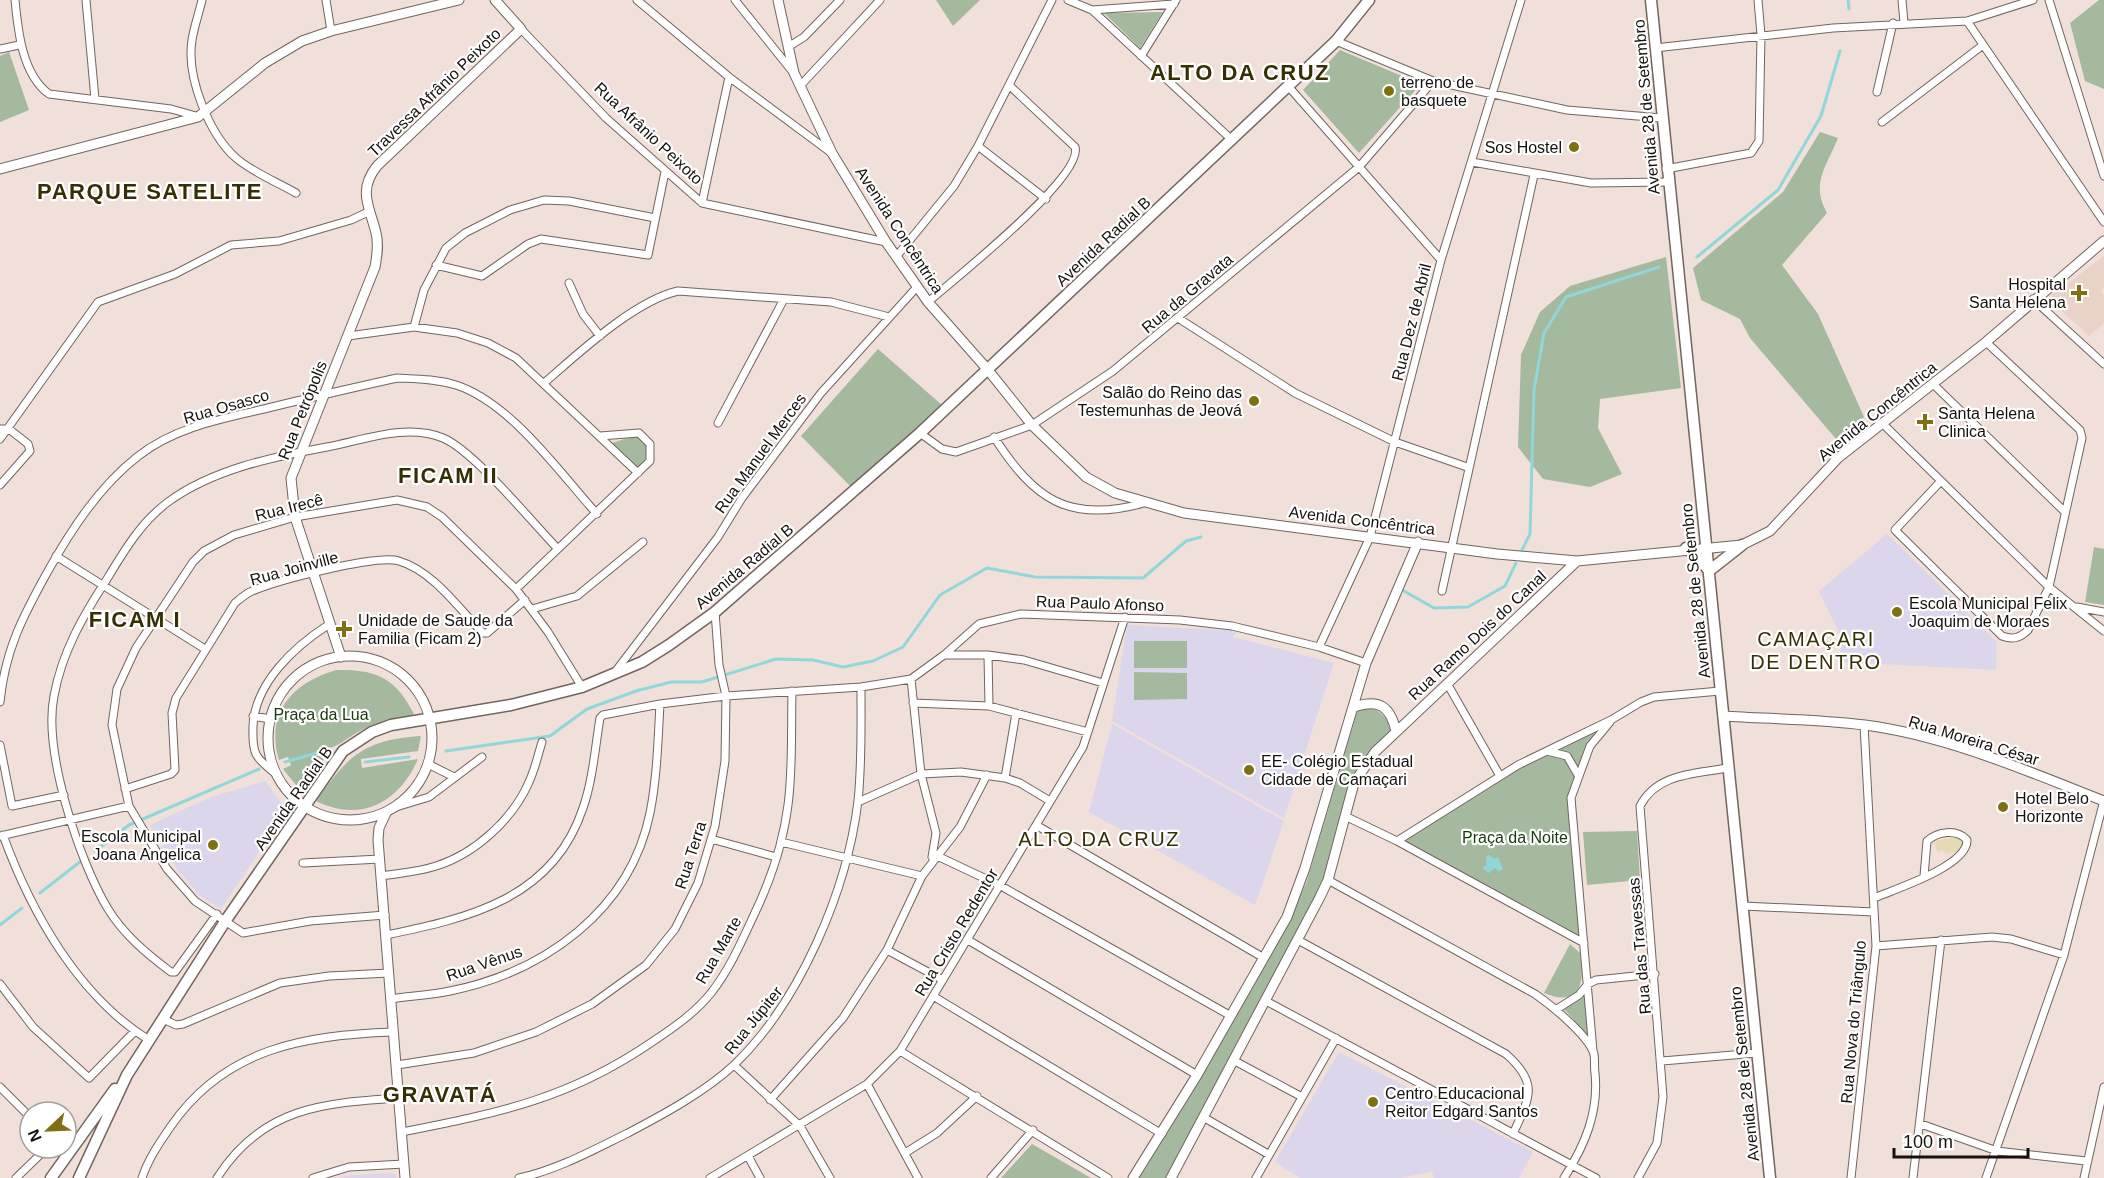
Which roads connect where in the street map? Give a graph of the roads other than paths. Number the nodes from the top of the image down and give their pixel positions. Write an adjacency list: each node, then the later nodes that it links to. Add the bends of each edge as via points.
1 (15, 0): 30 (street)
2 (86, 0): 44 (street)
3 (202, 0): 46 (street, via 192,41)
4 (326, 0): 27 (street)
5 (457, 0): 27 (street)
6 (495, 0): 26 (street, Rua Afrânio Peixoto)
7 (637, 0): 37 (street)
8 (735, 0): 36 (street)
9 (778, 0): 32 (street, Avenida Concêntrica)
10 (840, 0): 32 (street, via 804,38)
11 (880, 0): 39 (street)
12 (1052, 0): 40 (street)
13 (1068, 0): 22 (street)
14 (1369, 0): 29 (main road, Avenida Radial B)
15 (1521, 0): 43 (street, Rua Dez de Abril)
16 (1651, 0): 33 (main road, Avenida 28 de Setembro)
17 (1758, 0): 28 (street)
18 (1902, 0): 25 (street)
19 (2033, 0): 23 (street)
20 (2049, 0): 59 (street)
21 (1175, 2): 22 (street); 35 (street)
22 (1092, 10): 35 (street)
23 (1967, 21): 25 (street); 31 (street)
24 (1893, 23): 25 (street); 28 (street); 42 (street)
25 (1904, 23)
26 (520, 29): 57 (street, Rua Afrânio Peixoto); 64 (street, Travessa Afrânio Peixoto, via 377,166 365,189)
27 (331, 31): 46 (street, via 302,41 265,63)
28 (1761, 35): 33 (street); 56 (street, via 1760,141 1756,147 1751,153)
29 (1336, 40): 38 (street); 41 (main road, Avenida Radial B)
30 (19, 45): 34 (street); 44 (street, via 49,94)
31 (1983, 45): 49 (street); 66 (street)
32 (788, 46): 36 (street, Avenida Concêntrica)
33 (1655, 48): 47 (main road, Avenida 28 de Setembro)
34 (0, 49)
35 (1141, 56): 50 (street)
36 (794, 73): 39 (street, Avenida Concêntrica)
37 (729, 77): 52 (street); 63 (street)
38 (1433, 81): 43 (street); 54 (street, Rua da Gravata)
39 (800, 86): 52 (street, Avenida Concêntrica)
40 (1010, 86): 51 (street); 62 (street, via 1075,147 1076,152)
41 (1288, 86): 50 (main road, Avenida Radial B); 54 (street)
42 (1877, 92)
43 (1492, 94): 47 (street, via 1567,110); 53 (street, Rua Dez de Abril)
44 (95, 99): 45 (street)
45 (171, 109): 46 (street); 48 (street)
46 (201, 115): 48 (street); 61 (street, via 237,159)
47 (1661, 118): 56 (main road, Avenida 28 de Setembro)
48 (180, 122): 55 (street)
49 (1882, 122)
50 (1232, 140): 84 (main road, Avenida Radial B)
51 (978, 146): 62 (street); 69 (street, via 954,186)
52 (832, 153): 68 (street, Avenida Concêntrica)
53 (1472, 162): 58 (street); 70 (street, Rua Dez de Abril)
54 (1359, 167): 70 (street); 78 (street, Rua da Gravata)
55 (0, 169)
56 (1666, 169): 60 (main road, Avenida 28 de Setembro)
57 (665, 172): 63 (street, Rua Afrânio Peixoto); 65 (street)
58 (1534, 175): 60 (street, via 1591,183); 99 (street)
59 (2104, 176)
60 (1668, 182): 112 (main road, Avenida 28 de Setembro)
61 (296, 193)
62 (1046, 199): 76 (street)
63 (702, 203): 68 (street, Rua Afrânio Peixoto)
64 (368, 212): 80 (street, Rua Petrópolis, via 377,234 375,267); 92 (street, via 279,241 231,245 175,274 98,302)
65 (655, 218): 71 (street, via 569,201 525,203 454,240); 71 (street, via 650,254 646,255 541,239 482,276)
66 (2104, 222)
67 (2104, 241): 75 (street, Avenida Concêntrica)
68 (886, 242): 69 (street, Avenida Concêntrica)
69 (896, 257): 73 (street, Avenida Concêntrica)
70 (1441, 260): 97 (street, Rua Dez de Abril)
71 (436, 265): 79 (street)
72 (569, 283): 81 (street, via 583,314)
73 (917, 287): 76 (street, Avenida Concêntrica); 77 (street, Rua Manuel Merces)
74 (784, 299): 77 (street, via 831,302); 81 (street, via 678,291 660,297); 88 (street)
75 (2033, 299): 82 (street, Avenida Concêntrica); 83 (street)
76 (928, 302): 84 (street, Avenida Concêntrica)
77 (889, 317): 132 (street, Rua Manuel Merces, via 821,393)
78 (1178, 318): 90 (street, Rua da Gravata, via 1113,371); 97 (street, via 1295,393)
79 (414, 327): 80 (street); 85 (street, via 457,333 488,343 516,358)
80 (348, 336): 87 (street, Rua Petrópolis)
81 (600, 336): 85 (street)
82 (1986, 342): 86 (street, Avenida Concêntrica); 104 (street, via 2082,434)
83 (2104, 364)
84 (988, 370): 90 (street, Avenida Concêntrica); 93 (main road, Avenida Radial B)
85 (544, 382): 94 (street)
86 (1933, 384): 89 (street, Avenida Concêntrica); 104 (street)
87 (324, 394): 98 (street, Rua Petrópolis); 105 (street, Rua Osasco, via 397,378 457,386 492,404 529,438); 115 (street, Rua Osasco, via 208,422 168,437 137,457 96,497)
88 (718, 423)
89 (1882, 423): 101 (street); 110 (street, Avenida Concêntrica, via 1838,458 1770,531)
90 (1032, 425): 95 (street, Rua da Gravata); 103 (street, Avenida Concêntrica, via 1086,477)
91 (0, 429): 92 (street)
92 (9, 429): 96 (street); 102 (street, via 28,444 30,451)
93 (920, 433): 95 (street, Rua da Gravata, via 956,452); 126 (main road, Avenida Radial B)
94 (600, 436): 100 (street); 100 (street, via 633,432 645,436 650,444 650,461)
95 (993, 437): 103 (street, via 1015,470 1045,497 1097,511)
96 (0, 439)
97 (1395, 442): 99 (street); 107 (street, Rua Dez de Abril)
98 (301, 452): 106 (street, Rua Petrópolis, via 291,478); 113 (street, via 406,432 434,434 459,446); 119 (street, via 204,480 166,503 134,535)
99 (1467, 467): 111 (street)
100 (638, 473): 105 (street)
101 (1940, 482): 120 (street); 120 (street, via 1895,530 2002,636 2017,638 2028,630)
102 (0, 485)
103 (1144, 503): 107 (street, Avenida Concêntrica, via 1184,513)
104 (2065, 512): 120 (street)
105 (597, 514): 113 (street)
106 (295, 518): 118 (street, Rua Petrópolis); 121 (street, Rua Irecê, via 388,501 427,507); 129 (street, Rua Irecê, via 234,535 209,548 193,562)
107 (1370, 537): 109 (street, Avenida Concêntrica); 133 (street, Rua Dez de Abril)
108 (644, 542): 125 (street, via 582,593)
109 (1418, 542): 111 (street, Avenida Concêntrica); 139 (street)
110 (1742, 544): 112 (street, Avenida Concêntrica); 117 (main road)
111 (1451, 547): 116 (street, Avenida Concêntrica); 122 (street)
112 (1707, 547): 114 (street, Avenida Concêntrica); 117 (main road, Avenida 28 de Setembro)
113 (557, 548): 121 (street)
114 (1686, 548): 116 (street, Avenida Concêntrica); 117 (main road)
115 (56, 556): 119 (street); 140 (street, Rua Osasco, via 24,615)
116 (1577, 561): 144 (street, Rua Ramo Dois do Canal)
117 (1709, 571): 149 (main road, Avenida 28 de Setembro)
118 (311, 574): 123 (street, Rua Joinville, via 398,561 436,585 485,633); 130 (street, Rua Petrópolis); 134 (street, Rua Joinville, via 241,597)
119 (102, 586): 129 (street); 180 (street, via 67,646 53,699 52,730)
120 (2049, 587): 124 (street)
121 (516, 589): 123 (street, Rua Irecê)
122 (1442, 591)
123 (525, 600): 125 (street, Rua Irecê)
124 (2075, 607): 127 (street); 131 (street)
125 (532, 609): 145 (street, Rua Irecê)
126 (715, 612): 138 (main road, Avenida Radial B); 150 (street, Rua Terra)
127 (2104, 612)
128 (1125, 617): 133 (street, Rua Paulo Afonso, via 1232,626); 135 (street, Rua Paulo Afonso, via 1030,614 994,619 969,630); 143 (street, Rua Cristo Redentor)
129 (154, 619): 134 (street); 179 (street, Rua Irecê, via 117,689 112,708)
130 (328, 625): 137 (street, Rua Petrópolis); 158 (street, via 296,649 272,676 261,693)
131 (2104, 631)
132 (637, 644): 138 (street); 141 (street, Rua Manuel Merces)
133 (1319, 647): 139 (street, Rua Paulo Afonso)
134 (205, 649): 179 (street, Rua Joinville, via 176,698 172,714 175,770)
135 (944, 655): 136 (street); 142 (street, Rua Paulo Afonso)
136 (987, 655): 143 (street, via 1024,660); 155 (street)
137 (341, 657): 160 (street, via 370,659 396,670 411,683); 161 (street, via 303,670 277,700)
138 (642, 662): 141 (main road, Avenida Radial B)
139 (1366, 663): 148 (street)
140 (2, 670): 151 (street, Rua Osasco)
141 (614, 674): 145 (main road, Avenida Radial B)
142 (911, 679): 146 (street, Rua Paulo Afonso); 154 (street)
143 (1103, 683): 165 (street, Rua Cristo Redentor)
144 (1448, 685): 164 (street, Rua Ramo Dois do Canal); 176 (street)
145 (582, 687): 160 (main road, Avenida Radial B, via 511,705)
146 (861, 687): 147 (street, Rua Paulo Afonso); 183 (street, Rua Júpiter)
147 (792, 691): 150 (street, Rua Paulo Afonso); 196 (street, Rua Marte, via 789,804)
148 (1358, 691): 152 (street); 156 (street)
149 (1720, 691): 159 (main road, Avenida 28 de Setembro); 162 (street, via 1654,697)
150 (726, 696): 153 (street, Rua Paulo Afonso); 193 (street, Rua Terra, via 726,761)
151 (0, 702)
152 (1367, 702): 156 (street); 164 (street, via 1386,708)
153 (660, 704): 212 (street, Rua Paulo Afonso, via 600,718 583,809 572,836 540,876 493,907); 227 (street, Rua Vênus, via 650,814 635,860 610,902 591,923 537,959 504,974 452,990)
154 (913, 704): 155 (street); 173 (street)
155 (989, 706): 157 (street)
156 (1354, 706): 220 (street, via 1305,868 1287,917)
157 (1016, 713): 165 (street); 178 (street)
158 (254, 716): 161 (street); 172 (street, via 256,753)
159 (1723, 716): 163 (street, Rua Moreira César); 171 (main road, Avenida 28 de Setembro)
160 (430, 718): 170 (street, via 432,742); 185 (main road, Avenida Radial B, via 392,725 350,746 333,761)
161 (270, 719): 172 (street, via 267,738)
162 (1611, 720): 168 (street); 175 (street, via 1590,746)
163 (1864, 725): 182 (street, Rua Moreira César, via 1928,737); 207 (street, Rua Nova do Triângulo)
164 (1396, 731): 188 (street, Rua Ramo Dois do Canal, via 1355,781)
165 (1088, 732): 181 (street, Rua Cristo Redentor)
166 (542, 742): 202 (street, via 523,794 492,833 466,852 436,866)
167 (0, 745): 180 (street, via 12,806)
168 (1546, 751): 175 (street, via 1567,756); 176 (street)
169 (482, 756): 177 (street)
170 (428, 764): 177 (street); 186 (street, via 411,794)
171 (1727, 768): 208 (main road, Avenida 28 de Setembro); 222 (street, Rua das Travessas, via 1663,781 1646,795 1640,806)
172 (276, 774): 185 (street)
173 (921, 774): 174 (street); 183 (street); 199 (street, via 936,832)
174 (987, 775): 178 (street); 199 (street, via 960,827)
175 (1578, 775): 216 (street, via 1571,798)
176 (1500, 776): 195 (street)
177 (454, 777): 186 (street, via 429,797)
178 (1005, 778): 181 (street)
179 (125, 789): 184 (street, Rua Irecê)
180 (64, 795): 189 (street)
181 (1050, 801): 191 (street, Rua Cristo Redentor)
182 (2104, 801): 219 (street)
183 (858, 802): 198 (street, Rua Júpiter)
184 (129, 806): 189 (street); 211 (street, Rua Irecê, via 180,886)
185 (303, 807): 190 (street, via 338,819); 211 (main road, Avenida Radial B)
186 (396, 807): 187 (street)
187 (386, 813): 190 (street); 194 (street)
188 (1345, 816): 195 (street); 205 (street, Rua Ramo Dois do Canal)
189 (70, 820): 192 (street); 211 (street, via 108,909 143,951 171,972 177,970)
190 (359, 820): 194 (street, via 375,831)
191 (1036, 825): 206 (street, Rua Cristo Redentor); 220 (street)
192 (2, 835): 232 (street, via 28,895 60,951 88,986)
193 (711, 839): 197 (street); 241 (street, Rua Terra, via 698,883 675,929 646,965 592,1004 536,1032 474,1053)
194 (378, 840): 200 (street)
195 (1397, 841): 216 (street)
196 (781, 842): 197 (street, Rua Marte); 198 (street)
197 (776, 857): 257 (street, Rua Marte, via 770,881 739,947 711,993 679,1024 628,1059 566,1092 499,1113)
198 (845, 858): 203 (street); 242 (street, Rua Júpiter, via 826,923 794,992)
199 (933, 858): 203 (street); 206 (street)
200 (380, 859): 201 (street); 202 (street)
201 (303, 863)
202 (381, 876): 210 (street)
203 (922, 876): 218 (street)
204 (1924, 876): 204 (street, via 1961,856 1967,845 1963,836 1946,832 1927,841); 207 (street)
205 (1328, 880): 214 (street, Rua Ramo Dois do Canal); 229 (street)
206 (1001, 886): 213 (street, Rua Cristo Redentor); 230 (street)
207 (1874, 898): 209 (street, Rua Nova do Triângulo)
208 (1743, 906): 209 (street); 238 (main road, Avenida 28 de Setembro)
209 (1874, 912): 217 (street, Rua Nova do Triângulo)
210 (385, 915): 211 (street, Rua Irecê, via 310,921 248,933 238,931); 212 (street)
211 (221, 917): 231 (main road, Avenida Radial B)
212 (386, 935): 221 (street)
213 (968, 940): 223 (street, Rua Cristo Redentor); 244 (street)
214 (1298, 940): 228 (street, Rua Ramo Dois do Canal); 259 (street, via 1506,1054 1517,1064 1530,1089)
215 (1941, 940): 217 (street); 219 (street, via 2011,939); 254 (street)
216 (1584, 944): 225 (street)
217 (1876, 946): 291 (street, Rua Nova do Triângulo)
218 (887, 950): 223 (street); 251 (street, via 843,1018)
219 (2064, 955): 261 (street)
220 (1264, 958): 230 (street)
221 (388, 973): 227 (street); 231 (street, via 280,983 183,1024)
222 (1655, 974): 225 (street, via 1605,978); 240 (street, Rua das Travessas)
223 (943, 980): 226 (street, Rua Cristo Redentor)
224 (0, 984): 232 (street, via 33,1027 89,1078)
225 (1588, 984): 229 (street, via 1580,995); 237 (street)
226 (933, 996): 236 (street, Rua Cristo Redentor); 258 (street)
227 (391, 999): 233 (street)
228 (1266, 1001): 234 (street); 239 (street, Rua Ramo Dois do Canal)
229 (1557, 1009): 237 (street)
230 (1231, 1016): 244 (street)
231 (163, 1019): 235 (main road, Avenida Radial B)
232 (135, 1031): 235 (street)
233 (393, 1032): 241 (street); 273 (street, via 340,1034 295,1042 244,1060 199,1093 184,1110 159,1144)
234 (1336, 1038): 249 (street); 259 (street)
235 (149, 1040): 243 (main road, Avenida Radial B)
236 (900, 1051): 245 (street, Rua Cristo Redentor); 248 (street)
237 (1594, 1053): 269 (street, via 1594,1112)
238 (1757, 1053): 240 (street); 290 (main road, Avenida 28 de Setembro)
239 (1233, 1060): 249 (street); 253 (street, Rua Ramo Dois do Canal)
240 (1662, 1061): 289 (street, Rua das Travessas, via 1662,1120 1657,1143)
241 (397, 1065): 250 (street)
242 (734, 1065): 251 (street); 277 (street, Rua Júpiter, via 651,1121 582,1156)
243 (127, 1075): 260 (main road, Avenida Radial B); 272 (main road, Avenida Radial B)
244 (1197, 1075): 258 (street)
245 (867, 1084): 255 (street, Rua Cristo Redentor); 262 (street)
246 (0, 1087): 252 (street)
247 (2104, 1087): 267 (street)
248 (977, 1096): 256 (street); 262 (street, via 937,1133)
249 (1302, 1097): 263 (street)
250 (399, 1098): 257 (street); 274 (street, via 327,1103 294,1113 260,1132 230,1158)
251 (770, 1100): 255 (street)
252 (18, 1105)
253 (1203, 1117): 263 (street); 285 (street, Rua Ramo Dois do Canal)
254 (1921, 1124): 261 (street); 292 (street)
255 (800, 1126): 264 (street, Rua Cristo Redentor); 280 (street)
256 (1033, 1130): 282 (street); 283 (street)
257 (402, 1132): 268 (street)
258 (1162, 1134): 284 (street)
259 (1513, 1134): 269 (street)
260 (78, 1136)
261 (1997, 1151): 267 (street); 293 (street)
262 (905, 1153): 281 (street)
263 (1268, 1154): 286 (street)
264 (748, 1156): 278 (street, Rua Cristo Redentor); 279 (street)
265 (35, 1160): 270 (street)
266 (62, 1160): 271 (main road, Avenida Radial B)
267 (2086, 1161): 294 (street)
268 (404, 1164): 275 (street, via 349,1167); 276 (street)
269 (1572, 1164): 287 (street); 288 (street)
270 (16, 1178)
271 (51, 1178)
272 (79, 1178)
273 (142, 1178)
274 (217, 1178)
275 (313, 1178)
276 (405, 1178)
277 (519, 1178)
278 (710, 1178)
279 (760, 1178)
280 (830, 1178)
281 (918, 1178)
282 (991, 1178)
283 (1108, 1178)
284 (1133, 1178)
285 (1172, 1178)
286 (1256, 1178)
287 (1564, 1178)
288 (1596, 1178)
289 (1638, 1178)
290 (1770, 1178)
291 (1851, 1178)
292 (1912, 1178)
293 (1986, 1178)
294 (2084, 1178)

